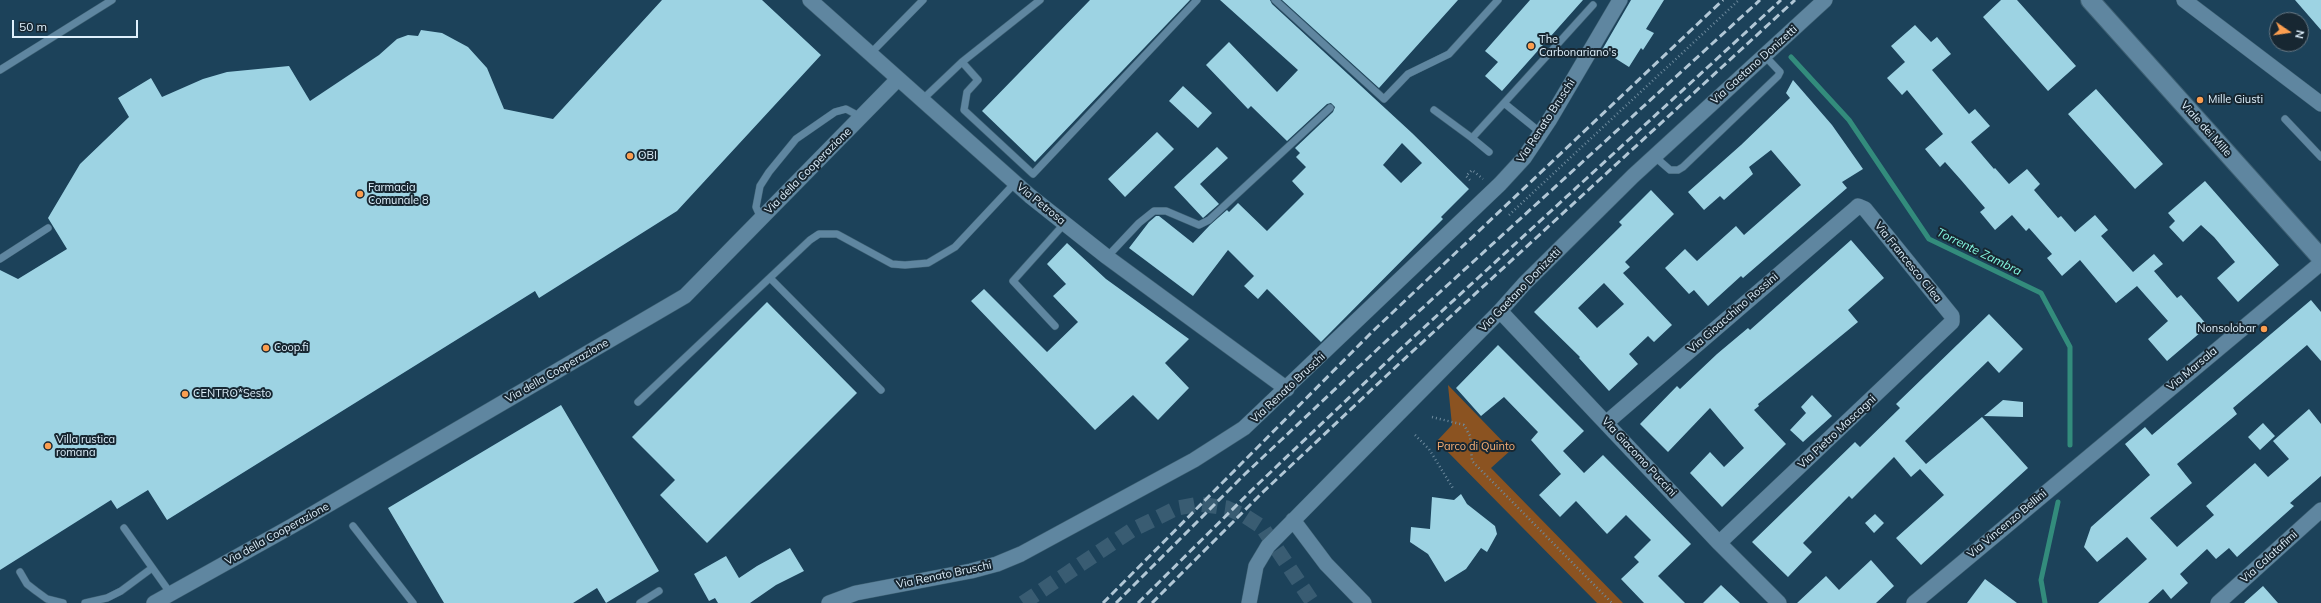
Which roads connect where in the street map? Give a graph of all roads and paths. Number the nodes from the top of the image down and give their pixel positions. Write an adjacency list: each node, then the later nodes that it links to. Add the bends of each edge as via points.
1 (112, 0): 17 (lane)
2 (810, 0): 14 (street, Via Petrosa)
3 (923, 0): 14 (lane)
4 (1040, 0): 16 (lane)
5 (1197, 0): 16 (lane, via 1033,174 964,110 967,92 978,80)
6 (1275, 0): 7 (lane, via 1384,99 1408,74 1449,54)
7 (1498, 0)
8 (1620, 0): 26 (street, Via Renato Bruschi)
9 (1740, 0): 35 (path)
10 (1825, 0): 15 (street, Via Gaetano Donizetti)
11 (2090, 0): 40 (street, Viale dei Mille)
12 (2184, 0): 21 (street)
13 (1593, 5): 20 (lane)
14 (870, 54): 18 (street, Via Petrosa)
15 (1764, 55): 29 (street, Via Gaetano Donizetti); 29 (lane, via 1780,72 1778,76 1683,167 1670,170)
16 (962, 62): 19 (lane)
17 (0, 70)
18 (898, 79): 19 (street, Via Petrosa); 24 (street, Via della Cooperazione)
19 (922, 100): 33 (street, Via Petrosa)
20 (1504, 103): 26 (lane); 27 (lane)
21 (2321, 104)
22 (1330, 108): 39 (lane, via 1209,220 1199,225 1166,211 1154,211)
23 (1434, 110): 27 (lane)
24 (861, 117): 36 (street, Via della Cooperazione); 36 (lane, via 846,109 835,112 796,139 760,186 756,207)
25 (2285, 119): 30 (lane)
26 (1541, 132): 47 (street, Via Renato Bruschi, via 1524,158 1500,184)
27 (1472, 138): 28 (lane)
28 (1489, 152)
29 (1654, 156): 44 (street, Via Gaetano Donizetti, via 1525,283)
30 (2321, 157)
31 (1475, 172): 32 (path, via 1472,170 1466,176)
32 (1470, 180)
33 (1015, 183): 37 (street, Via Petrosa); 43 (lane, via 955,247 928,263 892,264 849,239 829,233 819,234 810,240)
34 (1861, 207): 45 (street, Via Francesco Cilea); 51 (street, Via Gioacchino Rossini, via 1856,208)
35 (1509, 215)
36 (761, 218): 63 (street, Via della Cooperazione, via 685,296 292,526)
37 (1065, 223): 39 (street, Via Petrosa); 46 (lane, via 1013,281)
38 (48, 228): 41 (lane)
39 (1107, 257): 47 (street, Via Petrosa)
40 (2321, 258)
41 (0, 259)
42 (2321, 263): 53 (street, Via Marsala)
43 (770, 278): 48 (lane); 49 (lane)
44 (1500, 311): 51 (street, Via Giacomo Puccini); 56 (street, Via Gaetano Donizetti)
45 (1953, 320): 59 (street, Via Pietro Mascagni)
46 (1055, 326)
47 (1287, 389): 68 (street, Via Renato Bruschi, via 1244,428 1200,456 1022,554 971,571 856,593)
48 (881, 390)
49 (638, 402)
50 (1432, 417): 71 (path, via 1464,425 1470,436 1472,461)
51 (1606, 423): 59 (street, Via Giacomo Puccini)
52 (1415, 435): 54 (path, via 1429,449)
53 (2100, 445): 73 (street, Via Vincenzo Bellini)
54 (1454, 490)
55 (2321, 510): 74 (street, Via Calatafimi)
56 (1293, 520): 69 (street, Via Gaetano Donizetti, via 1259,559); 70 (street, via 1326,564)
57 (354, 526): 66 (lane)
58 (124, 528): 60 (lane)
59 (1718, 542): 72 (street, Via Giacomo Puccini)
60 (152, 568): 63 (lane); 65 (lane, via 114,594)
61 (20, 572): 64 (lane, via 27,584 36,591 47,599)
62 (659, 591): 67 (lane)
63 (162, 599)
64 (62, 603)
65 (85, 603)
66 (413, 603)
67 (640, 603)
68 (829, 603)
69 (1249, 603)
70 (1364, 603)
71 (1612, 603)
72 (1779, 603)
73 (1914, 603)
74 (2218, 603)

